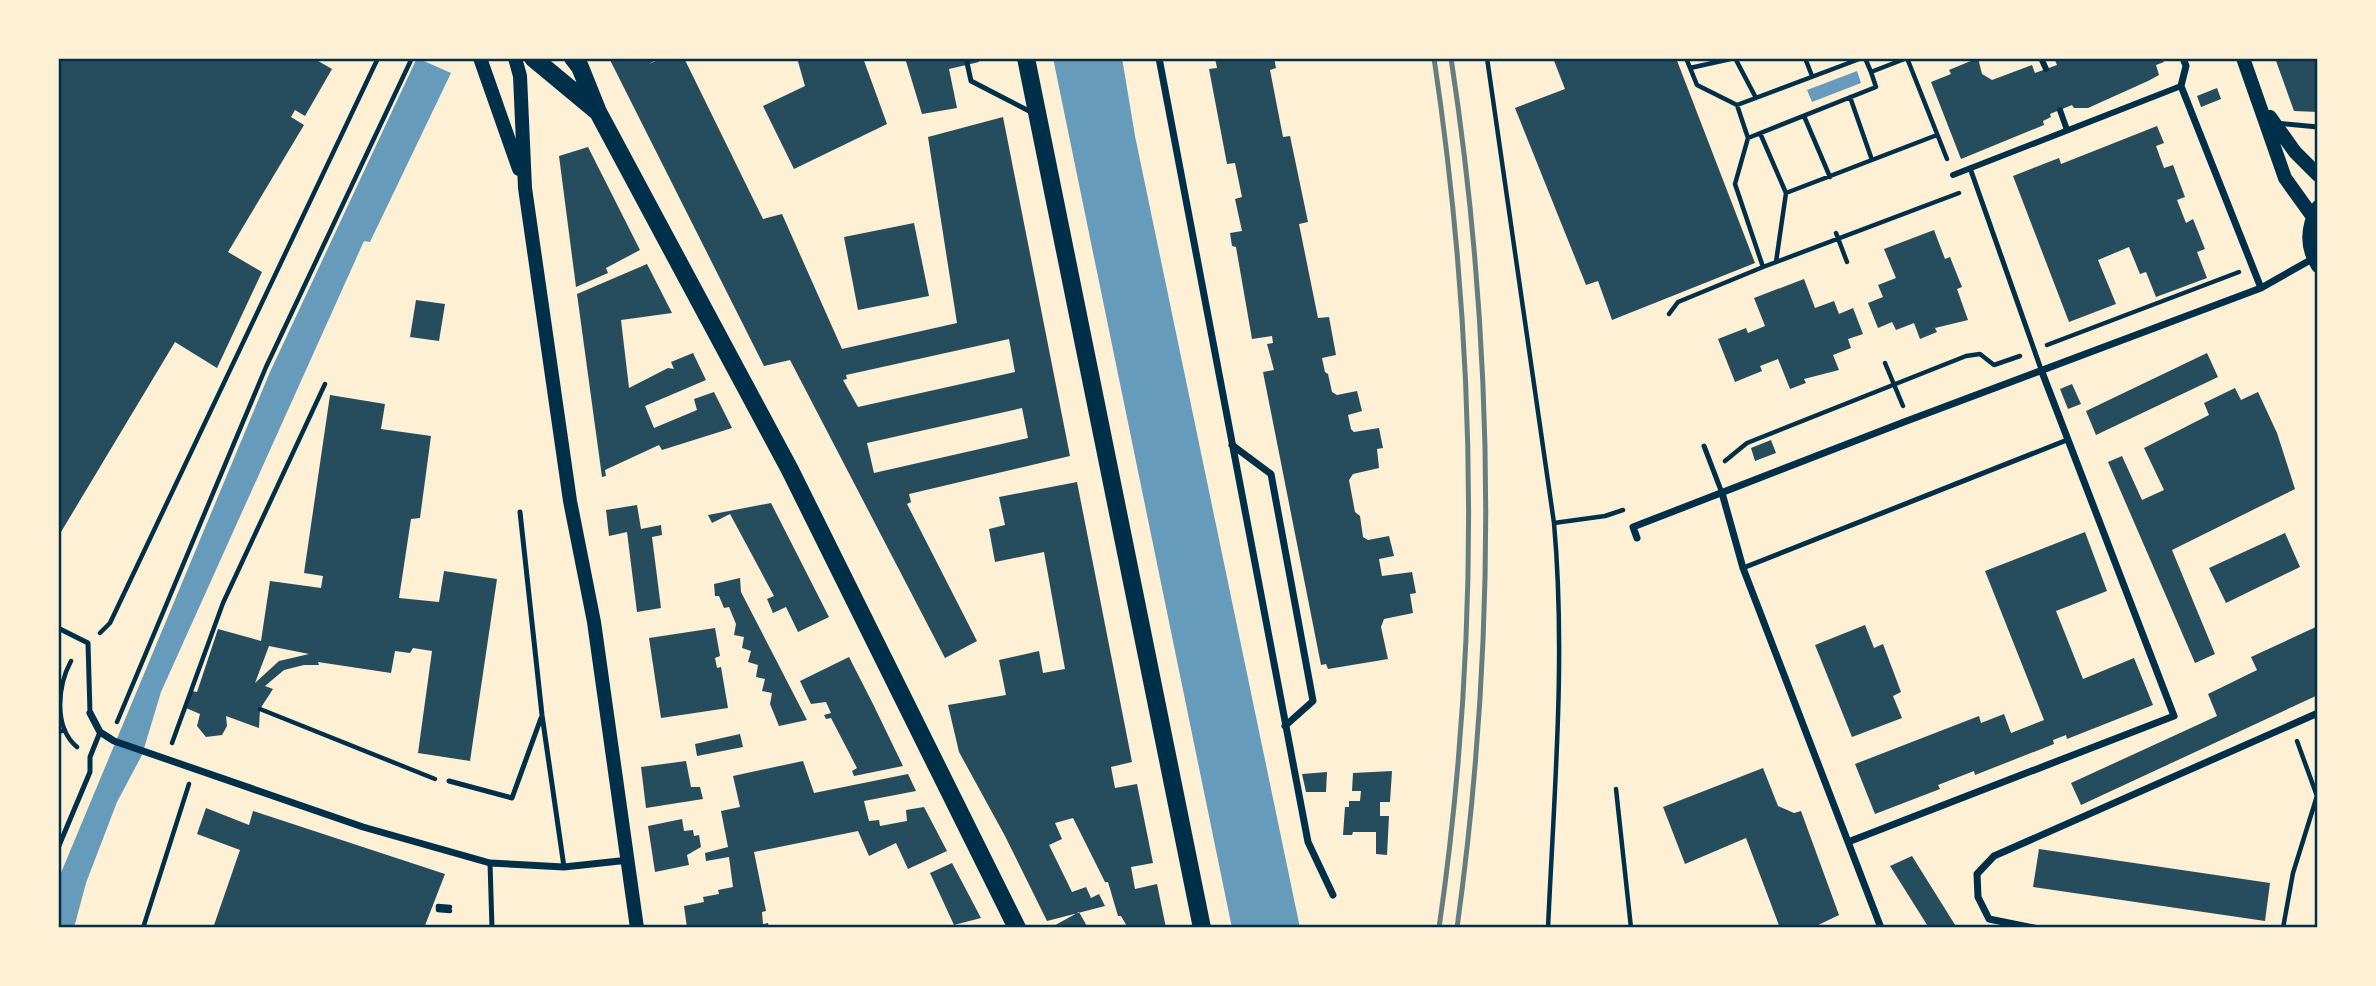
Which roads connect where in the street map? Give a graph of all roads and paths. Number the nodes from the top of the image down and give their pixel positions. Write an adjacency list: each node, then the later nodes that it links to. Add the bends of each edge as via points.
1 (378, 58): 68 (path, via 110,623)
2 (412, 58): 77 (path, via 266,367)
3 (480, 58): 41 (main road)
4 (514, 58): 41 (main road, via 520,76)
5 (533, 58): 27 (main road)
6 (573, 58): 27 (main road)
7 (966, 58): 28 (lane, via 971,81)
8 (1026, 58): 28 (main road)
9 (1159, 58): 58 (street)
10 (1487, 58): 64 (path)
11 (1686, 58): 17 (path)
12 (1805, 58): 20 (path)
13 (1864, 58): 19 (path); 20 (path)
14 (2041, 58): 18 (street)
15 (2183, 58): 21 (street, via 2186,66)
16 (2243, 58): 24 (main road)
17 (1690, 68): 23 (path, via 1735,58); 25 (path, via 1697,85)
18 (2046, 69)
19 (1871, 72): 22 (path, via 1876,86); 34 (path, via 1908,58)
20 (1812, 76): 23 (path)
21 (2181, 86): 32 (street); 49 (street)
22 (1850, 97): 29 (path); 36 (path)
23 (1756, 98): 25 (path)
24 (2262, 104): 30 (main road); 43 (main road, via 2285,178)
25 (1737, 105): 35 (path)
26 (2060, 110): 32 (street)
27 (598, 112): 91 (main road, via 790,470)
28 (1037, 115): 92 (main road)
29 (1804, 116): 33 (path); 40 (path)
30 (2274, 123): 31 (lane); 39 (main road)
31 (2318, 127)
32 (2067, 130): 37 (street)
33 (1760, 133): 35 (path); 42 (path)
34 (1937, 135): 36 (path); 38 (path)
35 (1748, 138): 48 (path, via 1735,184)
36 (1872, 160): 40 (path)
37 (1970, 168): 38 (street); 52 (lane)
38 (1953, 175): 44 (path, via 1960,193)
39 (2318, 175)
40 (1830, 177): 42 (path)
41 (526, 188): 84 (main road, via 570,501 594,622)
42 (1786, 193): 47 (path)
43 (2315, 212): 46 (main road, via 2309,231)
44 (1837, 235): 45 (path); 47 (path)
45 (1847, 262)
46 (2316, 262): 50 (street)
47 (1776, 263): 48 (path)
48 (1763, 267): 51 (path, via 1678,302)
49 (2253, 267): 50 (street); 52 (path)
50 (2261, 288): 54 (street)
51 (1669, 314)
52 (2034, 349): 54 (lane); 56 (path, via 1994,365 1980,354 1966,356)
53 (1885, 363): 56 (path)
54 (2042, 372): 57 (street); 61 (street)
55 (325, 384): 78 (path, via 223,603)
56 (1894, 386): 60 (path, via 1747,443)
57 (2067, 440): 66 (lane); 82 (street, via 2174,716)
58 (1232, 445): 73 (street); 73 (street, via 1271,474 1313,701)
59 (1704, 446): 60 (lane)
60 (1713, 470): 61 (lane)
61 (1722, 493): 65 (street, via 1633,527); 66 (street)
62 (1627, 509): 64 (path)
63 (520, 512): 72 (lane)
64 (1554, 523): 93 (path, via 1559,577)
65 (1637, 538)
66 (1743, 568): 82 (street)
67 (58, 628): 68 (lane)
68 (88, 643): 70 (lane); 75 (path, via 64,675 61,713 65,730)
69 (260, 709): 80 (path)
70 (90, 713): 76 (street)
71 (2318, 713): 74 (street)
72 (542, 715): 80 (lane, via 512,798); 86 (lane)
73 (1285, 726): 87 (street, via 1308,842)
74 (2291, 726): 96 (street, via 1994,856 1977,874 1978,897 1989,919); 97 (path, via 2317,796 2292,873)
75 (58, 732)
76 (100, 732): 77 (street); 83 (lane, via 90,757 90,772)
77 (112, 739): 78 (street)
78 (168, 757): 79 (street)
79 (194, 766): 85 (street, via 363,827); 88 (path)
80 (449, 781)
81 (1616, 789): 94 (path)
82 (1848, 842): 95 (street)
83 (58, 848)
84 (629, 860): 86 (street); 90 (main road)
85 (490, 863): 86 (street); 89 (lane)
86 (564, 867)
87 (1333, 895)
88 (143, 928)
89 (492, 928)
90 (637, 928)
91 (1017, 928)
92 (1202, 928)
93 (1548, 928)
94 (1631, 928)
95 (1881, 928)
96 (2034, 928)
97 (2283, 928)

